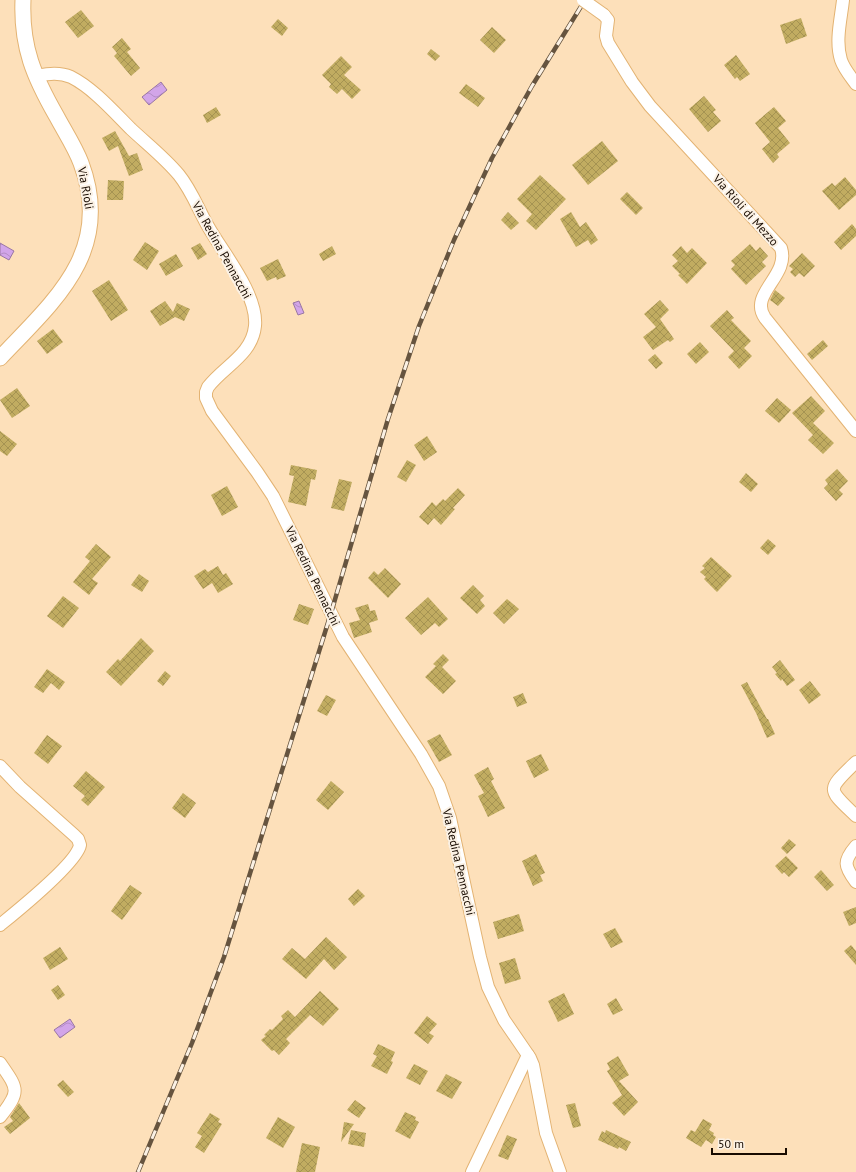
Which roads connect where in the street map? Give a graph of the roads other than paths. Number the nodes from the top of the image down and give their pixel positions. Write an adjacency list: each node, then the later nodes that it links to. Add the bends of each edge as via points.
1 (23, 0): 4 (main road, Via Rioli, via 26,44)
2 (583, 0): 7 (street, Via Rioli di Mezzo, bridge, via 608,20 608,43 640,93 781,248 783,256 780,268 761,302 763,315)
3 (843, 0): 5 (street, via 840,52 844,66)
4 (36, 76): 6 (main road, Via Rioli, via 81,162 90,199 90,224 81,257 69,280 46,310); 14 (street, Via Redina Pennacchi, via 52,73 69,76 98,97 169,164 186,185 243,284 255,313 254,334 238,358 208,387 207,402 270,492 343,637 436,780 450,818 488,987 507,1025)
5 (856, 84)
6 (0, 358)
7 (856, 431)
8 (856, 762): 10 (street, via 837,781 834,788 836,796)
9 (0, 766): 13 (street, via 74,835 80,845 76,854 54,877)
10 (856, 816)
11 (856, 846): 12 (street, via 846,864)
12 (856, 882)
13 (0, 925)
14 (528, 1055): 17 (street); 18 (street, Via Redina Pennacchi, via 533,1065 546,1133)
15 (0, 1063): 16 (street, via 12,1080 15,1092 11,1104)
16 (0, 1116)
17 (472, 1172)
18 (560, 1172)

